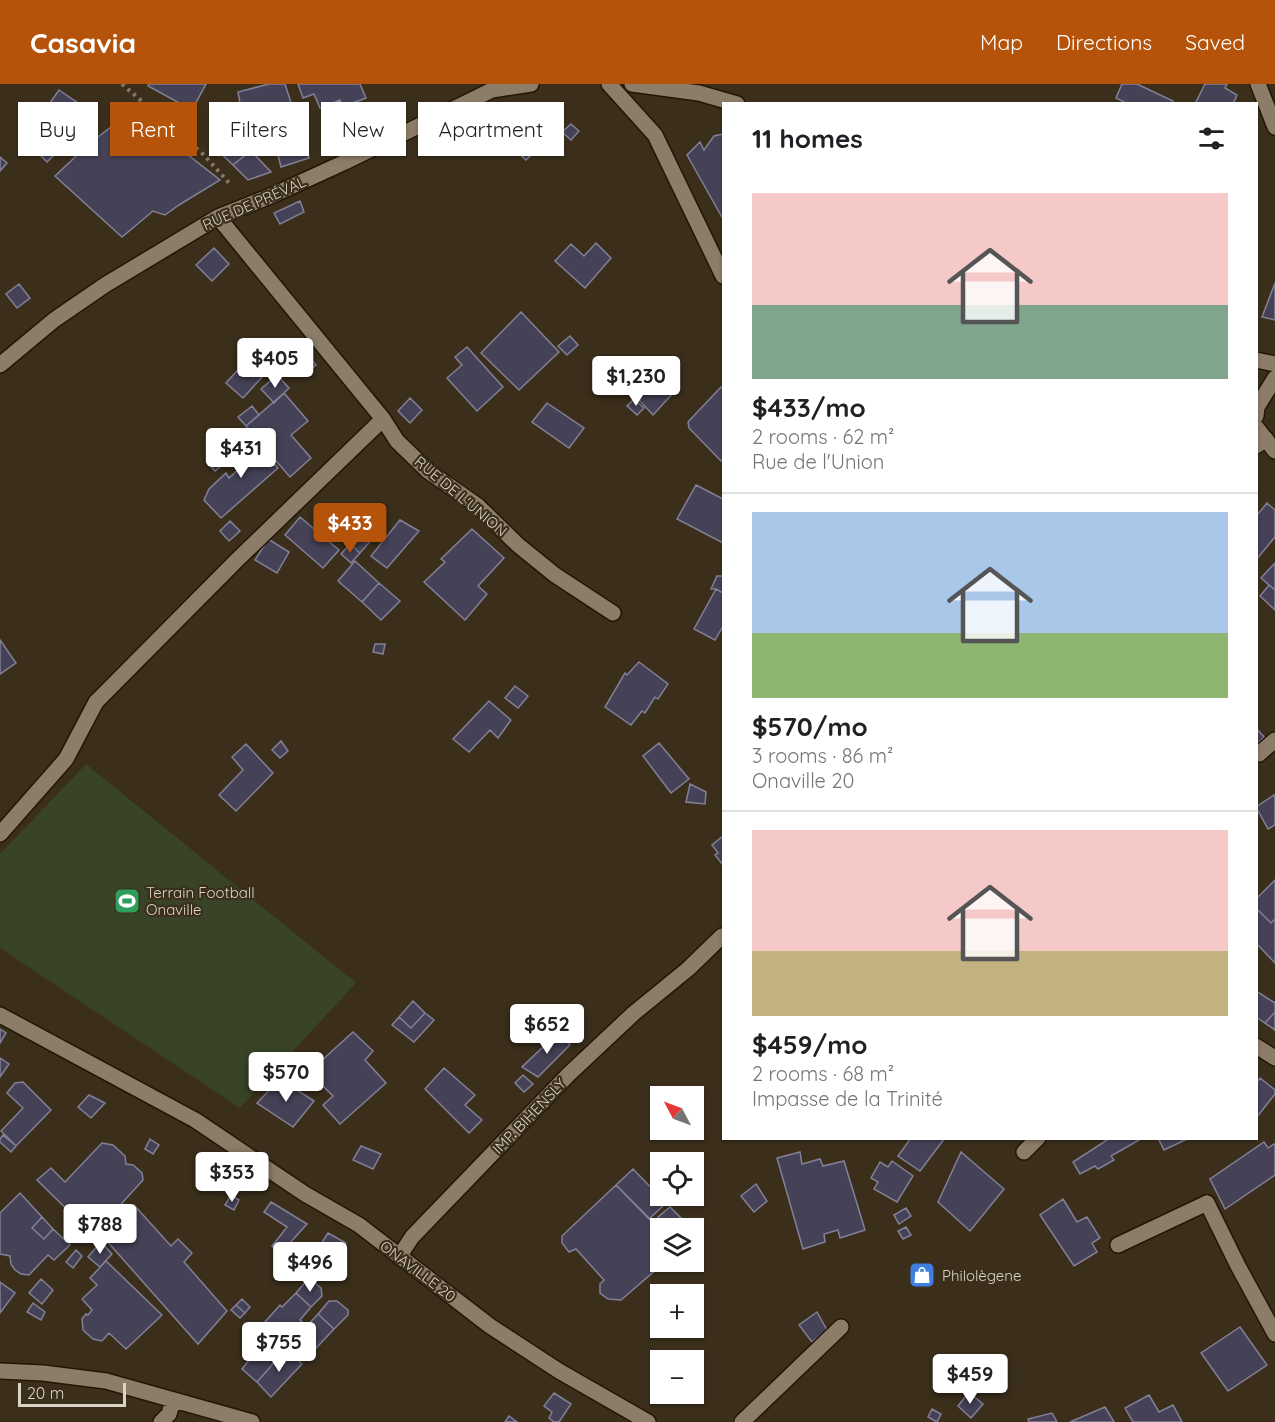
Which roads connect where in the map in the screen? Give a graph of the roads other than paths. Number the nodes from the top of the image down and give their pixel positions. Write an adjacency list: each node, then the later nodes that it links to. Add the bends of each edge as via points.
1 (531, 84): 5 (street, RUE DE PRÉVAL)
2 (609, 84): 9 (street, via 655,135)
3 (632, 84): 6 (street, via 699,93)
4 (1258, 84): 7 (street)
5 (489, 87): 8 (street, RUE DE PRÉVAL, via 345,162)
6 (730, 102)
7 (1275, 127)
8 (218, 217): 10 (street, RUE DE PRÉVAL, via 105,285); 15 (street, RUE DE L'UNION)
9 (722, 274)
10 (3, 356)
11 (1258, 362): 12 (street)
12 (1275, 364)
13 (1275, 378): 14 (street)
14 (1258, 405)
15 (383, 419): 18 (street, RUE DE L'UNION, via 397,441 428,471 478,506 555,575); 21 (street, via 96,702 66,759)
16 (1258, 431): 17 (street)
17 (1266, 445)
18 (613, 613)
19 (1275, 740): 20 (street)
20 (1259, 754)
21 (0, 834)
22 (722, 936): 29 (street, IMP. BIHENSLY, via 569,1074 412,1238)
23 (0, 1015): 29 (street, ONAVILLE 20, via 195,1120 305,1194 359,1225)
24 (1258, 1047): 25 (street)
25 (1275, 1058)
26 (1036, 1140): 27 (street)
27 (1024, 1152)
28 (1118, 1245): 31 (street, via 1207,1203)
29 (399, 1257): 36 (street, ONAVILLE 20, via 490,1326)
30 (840, 1326): 37 (street)
31 (1275, 1334)
32 (0, 1371): 33 (street, via 106,1381)
33 (173, 1401): 34 (street); 35 (street)
34 (161, 1422)
35 (252, 1422)
36 (648, 1422)
37 (742, 1422)

